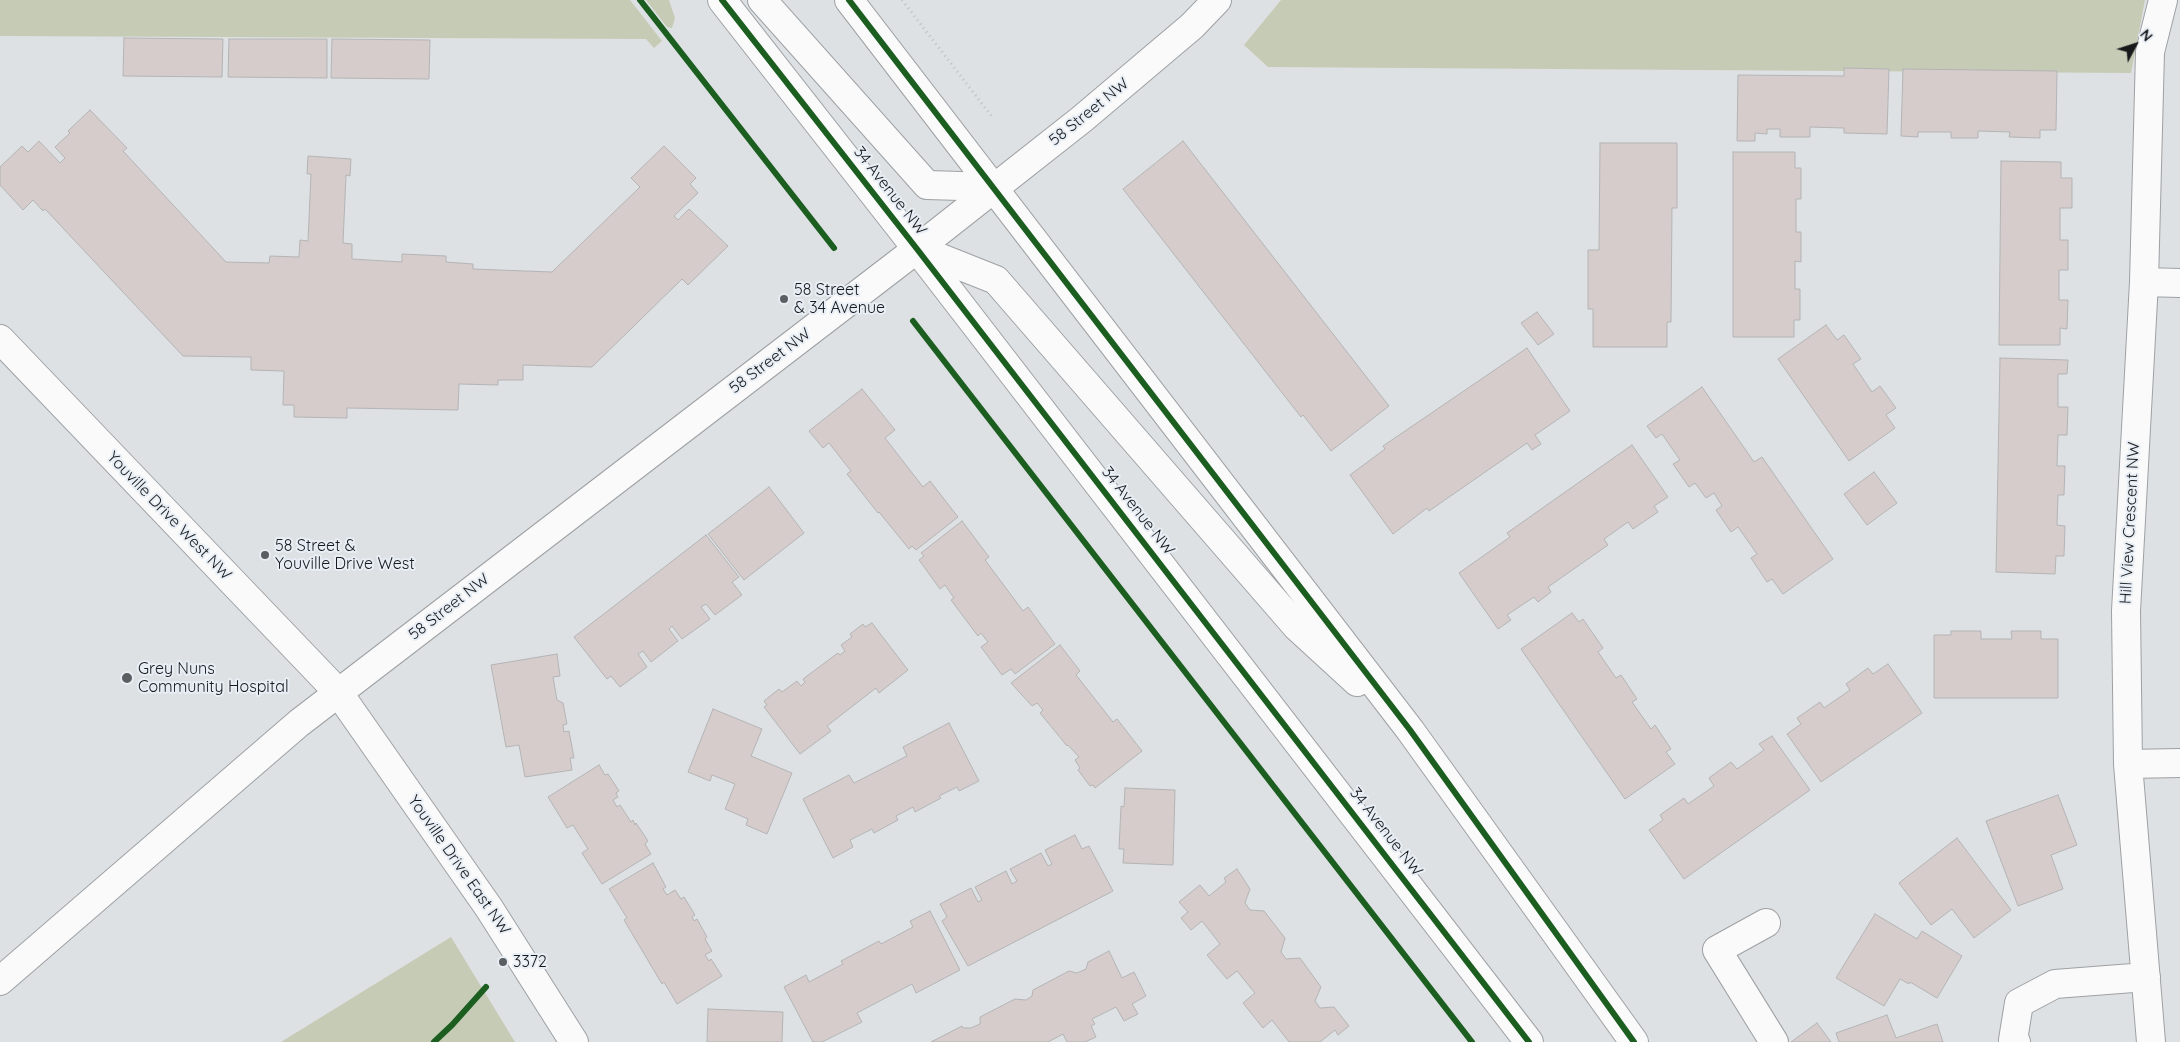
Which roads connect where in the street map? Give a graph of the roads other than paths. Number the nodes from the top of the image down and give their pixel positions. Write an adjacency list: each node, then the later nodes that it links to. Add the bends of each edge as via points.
1 (722, 0): 7 (main road, 34 Avenue NW)
2 (762, 0): 6 (main road, via 927,186)
3 (848, 0): 6 (main road)
4 (1217, 0): 6 (main road, 58 Street NW, via 1155,58)
5 (2162, 0): 8 (main road, Hill View Crescent NW, via 2150,52)
6 (994, 187): 7 (main road, 58 Street NW); 12 (main road)
7 (917, 249): 11 (main road, 58 Street NW); 12 (main road, via 996,280 1297,627); 19 (main road, 34 Avenue NW)
8 (2144, 282): 9 (main road); 14 (main road, Hill View Crescent NW, via 2126,611)
9 (2180, 283)
10 (0, 339): 11 (main road, Youville Drive West NW)
11 (338, 692): 17 (main road, 58 Street NW); 18 (main road, Youville Drive East NW, via 489,908)
12 (1410, 730): 20 (main road)
13 (2180, 763): 14 (main road)
14 (2128, 764): 16 (main road, Hill View Crescent NW)
15 (1766, 923): 21 (main road, via 1718,950)
16 (2146, 977): 22 (main road, via 2055,984 2019,1002); 23 (main road, Hill View Crescent NW)
17 (0, 981)
18 (574, 1042)
19 (1529, 1042)
20 (1634, 1042)
21 (1774, 1042)
22 (2016, 1042)
23 (2151, 1042)

